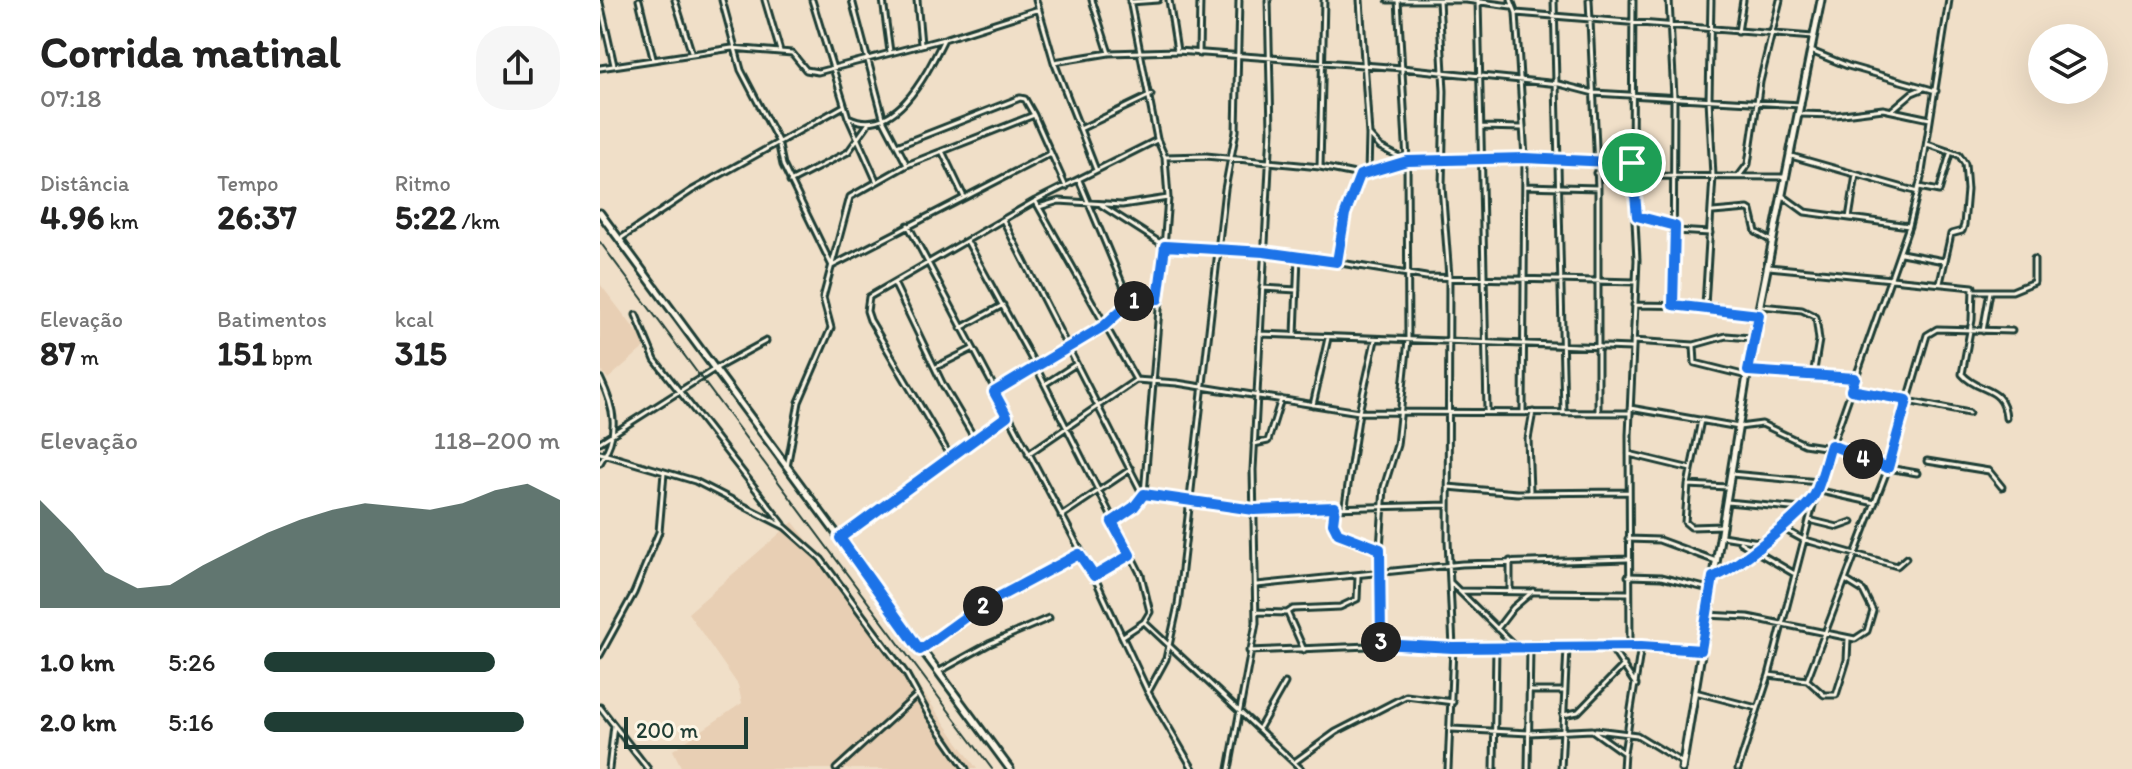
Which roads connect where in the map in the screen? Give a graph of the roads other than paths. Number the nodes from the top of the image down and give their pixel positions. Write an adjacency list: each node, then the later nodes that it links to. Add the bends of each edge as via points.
1 (639, 0): 56 (street)
2 (675, 0): 48 (street)
3 (722, 0): 46 (street)
4 (765, 0): 49 (street)
5 (812, 0): 64 (street)
6 (852, 0): 57 (street)
7 (883, 0): 52 (street)
8 (917, 0): 45 (street)
9 (1036, 0): 34 (street)
10 (1092, 0): 53 (street)
11 (1158, 0): 29 (street)
12 (1169, 0): 50 (street)
13 (1200, 0): 54 (street)
14 (1239, 0): 55 (street)
15 (1268, 0): 58 (street)
16 (1324, 0): 59 (street)
17 (1360, 0): 61 (street)
18 (1388, 0): 19 (street)
19 (1398, 0): 30 (street); 65 (street)
20 (1554, 0): 36 (street)
21 (1589, 0): 37 (street)
22 (1633, 0): 38 (street)
23 (1669, 0): 39 (street)
24 (1711, 0): 40 (street)
25 (1743, 0): 41 (street)
26 (1780, 0): 42 (street)
27 (1821, 0): 43 (street)
28 (1949, 0): 71 (street)
29 (1130, 1): 47 (street)
30 (1439, 1): 31 (street); 66 (street)
31 (1478, 1): 33 (street); 67 (street)
32 (600, 3): 62 (street)
33 (1511, 3): 35 (street)
34 (1039, 9): 44 (street); 60 (street)
35 (1516, 13): 36 (street); 68 (street)
36 (1557, 17): 37 (street); 69 (street)
37 (1588, 20): 38 (street); 72 (street)
38 (1633, 23): 39 (street); 74 (street)
39 (1669, 28): 40 (street); 75 (street)
40 (1710, 31): 41 (street); 76 (street)
41 (1738, 32): 42 (street)
42 (1773, 32): 43 (street); 77 (street)
43 (1813, 37): 51 (street)
44 (944, 39): 45 (street); 85 (street, via 926,73)
45 (921, 45): 52 (street)
46 (732, 48): 48 (street); 49 (street); 92 (street)
47 (1142, 50): 50 (street); 53 (street); 73 (street)
48 (691, 51): 56 (street)
49 (780, 51): 64 (street, via 792,53 810,72)
50 (1177, 51): 54 (street)
51 (1811, 51): 70 (street); 78 (street)
52 (890, 52): 57 (street)
53 (1109, 53): 60 (street)
54 (1199, 54): 55 (street)
55 (1238, 55): 58 (street); 103 (street, via 1236,131)
56 (653, 58): 62 (street)
57 (868, 59): 64 (street); 85 (street)
58 (1271, 59): 59 (street); 112 (street)
59 (1324, 61): 61 (street); 113 (street)
60 (1054, 62): 89 (street)
61 (1364, 64): 65 (street); 90 (street)
62 (614, 65): 63 (street)
63 (600, 68)
64 (832, 68): 79 (street)
65 (1402, 68): 66 (street); 107 (street)
66 (1441, 73): 67 (street); 104 (street)
67 (1481, 76): 68 (street); 87 (street)
68 (1519, 81): 69 (street); 88 (street)
69 (1559, 84): 72 (street); 105 (street)
70 (1925, 88): 71 (street); 80 (street)
71 (1936, 91): 84 (street)
72 (1594, 93): 74 (street); 106 (street)
73 (1151, 95): 89 (street); 91 (street)
74 (1634, 95): 75 (street); 109 (street)
75 (1674, 97): 76 (street); 123 (street)
76 (1709, 99): 77 (street); 120 (street)
77 (1756, 104): 78 (street); 110 (street)
78 (1801, 105): 81 (street)
79 (844, 106): 83 (street); 92 (street)
80 (1892, 110): 81 (street); 84 (street)
81 (1799, 114): 99 (street)
82 (1034, 115): 95 (street, via 1022,98); 96 (street); 98 (street)
83 (848, 117): 86 (street); 93 (street)
84 (1931, 119): 94 (street)
85 (884, 121): 86 (street); 95 (street)
86 (868, 124): 93 (street)
87 (1482, 127): 88 (street); 101 (street)
88 (1522, 128): 102 (street)
89 (1080, 129): 114 (street)
90 (1369, 135): 107 (street); 116 (street)
91 (1157, 139): 100 (street); 114 (street)
92 (778, 141): 127 (street); 149 (street)
93 (857, 141): 125 (street); 127 (street, via 846,153)
94 (1927, 144): 97 (street); 132 (street)
95 (897, 146): 111 (street)
96 (942, 151): 111 (street); 134 (street)
97 (1950, 152): 132 (street, via 1938,192); 158 (street, via 1963,159 1968,205 1963,229 1952,233)
98 (1051, 153): 129 (street); 134 (street)
99 (1790, 156): 117 (street); 124 (street)
100 (1165, 157): 103 (street); 135 (street)
101 (1483, 158): 102 (street); 104 (street); 165 (street)
102 (1525, 158): 105 (street); 128 (street)
103 (1229, 159): 112 (street); 153 (street)
104 (1442, 159): 107 (street); 164 (street)
105 (1560, 159): 106 (street); 130 (street)
106 (1595, 160): 108 (street); 115 (street)
107 (1407, 161): 116 (street); 163 (street)
108 (1613, 161): 109 (street); 115 (street)
109 (1632, 163): 119 (street)
110 (1748, 164): 121 (street); 122 (street)
111 (907, 165): 125 (street)
112 (1269, 165): 113 (street); 154 (street)
113 (1320, 167): 118 (street)
114 (1096, 170): 126 (street)
115 (1596, 173): 131 (street)
116 (1368, 174): 118 (street)
117 (1856, 174): 132 (street); 143 (street)
118 (1360, 175): 160 (street, via 1345,214)
119 (1633, 176): 123 (street); 142 (street)
120 (1713, 176): 121 (street); 123 (street); 141 (street)
121 (1739, 176): 122 (street)
122 (1754, 176): 124 (street)
123 (1672, 177): 147 (street)
124 (1785, 177): 133 (street)
125 (876, 180): 161 (street, via 849,199)
126 (1079, 180): 129 (street); 137 (street)
127 (790, 182): 161 (street)
128 (1524, 186): 130 (street); 169 (street)
129 (1066, 187): 136 (street)
130 (1561, 188): 131 (street); 166 (street)
131 (1598, 188): 167 (street)
132 (1918, 190): 146 (street)
133 (1782, 195): 143 (street, via 1799,210); 151 (street)
134 (964, 197): 145 (street)
135 (1168, 198): 138 (street); 152 (street)
136 (1035, 201): 139 (street); 144 (street)
137 (1087, 204): 138 (street); 139 (street, via 1059,201); 178 (street)
138 (1101, 205): 152 (street)
139 (1039, 207): 186 (street)
140 (600, 213): 149 (street)
141 (1712, 213): 148 (street); 151 (street, via 1748,209 1756,232)
142 (1637, 216): 147 (street); 170 (street)
143 (1849, 218): 146 (street)
144 (1003, 220): 150 (street); 204 (street)
145 (908, 225): 159 (street); 161 (street)
146 (1909, 226): 155 (street)
147 (1675, 229): 148 (street); 181 (street)
148 (1710, 233): 182 (street)
149 (620, 239): 211 (street)
150 (967, 241): 159 (street); 179 (street)
151 (1773, 242): 162 (street)
152 (1165, 246): 153 (street); 177 (street)
153 (1220, 248): 154 (street); 219 (street)
154 (1264, 252): 156 (street); 173 (street)
155 (1900, 252): 158 (street); 168 (street)
156 (1298, 256): 160 (street); 174 (street)
157 (2034, 259): 176 (street, via 2035,281 2012,291)
158 (1944, 261): 172 (street)
159 (928, 262): 171 (street); 187 (street)
160 (1337, 262): 163 (street)
161 (832, 266): 257 (street, via 823,298 831,328 799,402)
162 (1769, 267): 168 (street); 183 (street)
163 (1409, 275): 164 (street); 196 (street)
164 (1449, 277): 165 (street); 200 (street)
165 (1485, 279): 169 (street); 201 (street)
166 (1561, 279): 167 (street); 169 (street); 202 (street)
167 (1597, 279): 170 (street); 205 (street)
168 (1891, 279): 172 (street); 215 (street)
169 (1524, 280): 199 (street)
170 (1636, 282): 180 (street)
171 (894, 283): 209 (street); 251 (street, via 869,297 867,311)
172 (1939, 284): 175 (street, via 1972,286)
173 (1262, 288): 174 (street); 191 (street)
174 (1297, 290): 192 (street)
175 (1974, 291): 176 (street); 188 (street)
176 (1990, 292): 189 (street)
177 (1158, 299): 178 (street); 217 (street)
178 (1130, 302): 186 (street)
179 (1003, 305): 187 (street); 210 (street)
180 (1634, 305): 181 (street); 198 (street)
181 (1673, 305): 182 (street)
182 (1705, 306): 185 (street)
183 (1761, 306): 185 (street); 213 (street, via 1802,310 1816,317 1819,337)
184 (636, 315): 221 (street, via 655,360)
185 (1759, 315): 195 (street)
186 (1104, 326): 204 (street); 216 (street)
187 (961, 328): 207 (street)
188 (1971, 330): 189 (street); 225 (street, via 1929,332); 239 (street, via 1963,376 1999,397 2007,406)
189 (1983, 331): 190 (street)
190 (2012, 331)
191 (1260, 334): 192 (street); 223 (street)
192 (1295, 335): 193 (street)
193 (1328, 337): 194 (street); 226 (street)
194 (1375, 339): 196 (street); 231 (street)
195 (1753, 339): 203 (street, via 1726,336); 212 (street)
196 (1408, 340): 200 (street); 237 (street)
197 (766, 341): 211 (street)
198 (1633, 341): 203 (street); 206 (street)
199 (1524, 343): 201 (street); 202 (street); 230 (street)
200 (1449, 344): 201 (street); 235 (street)
201 (1485, 344): 228 (street)
202 (1563, 344): 205 (street); 233 (street)
203 (1694, 345): 212 (street, via 1695,363)
204 (1069, 347): 208 (street); 210 (street)
205 (1599, 347): 206 (street); 234 (street)
206 (1631, 348): 229 (street)
207 (972, 349): 209 (street); 222 (street)
208 (1077, 364): 218 (street); 227 (street)
209 (935, 367): 244 (street)
210 (1036, 367): 218 (street); 222 (street)
211 (713, 370): 221 (street); 257 (street)
212 (1748, 374): 213 (street); 241 (street)
213 (1813, 376): 215 (street)
214 (600, 378): 243 (street)
215 (1855, 378): 220 (street)
216 (1136, 380): 217 (street); 227 (street)
217 (1151, 380): 219 (street); 270 (street)
218 (1045, 384): 242 (street)
219 (1202, 387): 223 (street); 271 (street)
220 (1851, 390): 225 (street); 247 (street)
221 (682, 392): 243 (street); 285 (street)
222 (994, 392): 238 (street)
223 (1256, 396): 224 (street); 246 (street)
224 (1281, 399): 226 (street); 246 (street, via 1268,441)
225 (1907, 400): 236 (street); 254 (street)
226 (1313, 405): 231 (street)
227 (1099, 406): 242 (street); 255 (street)
228 (1487, 410): 230 (street); 235 (street)
229 (1630, 410): 234 (street); 240 (street); 248 (street)
230 (1523, 411): 232 (street)
231 (1359, 412): 237 (street); 275 (street)
232 (1533, 412): 233 (street); 268 (street)
233 (1564, 412): 234 (street)
234 (1598, 412)
235 (1448, 413): 237 (street); 263 (street)
236 (1969, 413)
237 (1401, 415): 274 (street)
238 (1007, 416): 244 (street); 250 (street)
239 (2006, 418)
240 (1701, 420): 241 (street); 256 (street)
241 (1739, 427): 247 (street, via 1762,424 1804,444); 260 (street)
242 (1067, 429): 250 (street); 266 (street)
243 (615, 433): 245 (street); 249 (street)
244 (975, 439): 251 (street)
245 (600, 442)
246 (1254, 444): 279 (street)
247 (1830, 446): 254 (street); 261 (street)
248 (1628, 453): 256 (street); 267 (street)
249 (603, 454): 253 (street); 258 (street)
250 (1028, 454): 280 (street)
251 (951, 458): 288 (street)
252 (1927, 461): 265 (street, via 1989,471)
253 (600, 463)
254 (1888, 468): 259 (street); 273 (street)
255 (1131, 469): 266 (street); 270 (street)
256 (1691, 469): 262 (street)
257 (787, 470): 288 (street)
258 (665, 471): 285 (street); 341 (street, via 659,532)
259 (1917, 473)
260 (1731, 474): 261 (street); 264 (street)
261 (1819, 482): 269 (street)
262 (1688, 485): 264 (street); 284 (street, via 1687,525)
263 (1448, 487): 268 (street); 276 (street)
264 (1729, 487): 272 (street)
265 (2002, 487)
266 (1097, 491): 280 (street); 282 (street)
267 (1628, 492): 268 (street); 289 (street)
268 (1530, 493)
269 (1816, 493): 273 (street); 278 (street); 281 (street)
270 (1144, 494): 271 (street); 282 (street)
271 (1188, 502): 279 (street); 328 (street)
272 (1727, 502): 278 (street); 284 (street)
273 (1875, 503): 296 (street)
274 (1384, 504): 275 (street); 276 (street); 293 (street)
275 (1345, 505): 277 (street)
276 (1448, 505): 302 (street)
277 (1335, 507): 279 (street); 293 (street, via 1338,533)
278 (1802, 509): 286 (street)
279 (1254, 510): 311 (street)
280 (1060, 516): 295 (street)
281 (1808, 519): 283 (street, via 1838,527); 290 (street)
282 (1112, 522): 297 (street)
283 (1852, 522)
284 (1723, 526): 287 (street)
285 (785, 527): 352 (street, via 821,559)
286 (1780, 527): 290 (street); 292 (street)
287 (1721, 536): 291 (street); 301 (street)
288 (840, 538): 337 (street)
289 (1628, 539): 299 (street); 301 (street, via 1659,540)
290 (1802, 539): 296 (street); 304 (street)
291 (1740, 542): 292 (street); 294 (street)
292 (1765, 543): 294 (street)
293 (1380, 549): 303 (street)
294 (1755, 553): 304 (street); 308 (street)
295 (1079, 554): 305 (street); 337 (street, via 978,608)
296 (1856, 554): 298 (street, via 1887,566); 310 (street)
297 (1130, 555): 305 (street); 321 (street, via 1151,605)
298 (1906, 558)
299 (1628, 559): 300 (street); 307 (street)
300 (1510, 561): 302 (street); 313 (street)
301 (1717, 561): 308 (street)
302 (1449, 566): 303 (street); 309 (street)
303 (1381, 573): 306 (street); 327 (street)
304 (1793, 573): 322 (street)
305 (1094, 576): 325 (street)
306 (1358, 576): 311 (street); 318 (street, via 1357,599 1351,604)
307 (1628, 576): 312 (street, via 1661,577); 316 (street)
308 (1713, 577): 312 (street)
309 (1449, 581): 314 (street); 330 (street)
310 (1847, 581): 324 (street); 326 (street, via 1863,591 1873,611 1867,631)
311 (1256, 585): 317 (street)
312 (1709, 589): 319 (street)
313 (1510, 590): 314 (street); 315 (street)
314 (1460, 591): 323 (street)
315 (1533, 591): 316 (street); 323 (street)
316 (1628, 593): 333 (street)
317 (1256, 612): 318 (street); 340 (street)
318 (1287, 613): 338 (street)
319 (1705, 615): 322 (street, via 1748,617); 339 (street)
320 (1049, 618): 343 (street)
321 (1144, 622): 325 (street); 328 (street)
322 (1779, 626): 324 (street); 344 (street)
323 (1497, 629): 334 (street)
324 (1827, 631): 326 (street); 345 (street)
325 (1123, 636): 350 (street)
326 (1848, 639): 345 (street, via 1836,695 1824,695)
327 (1381, 644): 330 (street); 338 (street)
328 (1170, 646): 350 (street); 355 (street)
329 (1641, 646): 333 (street); 339 (street); 347 (street)
330 (1453, 648): 331 (street); 353 (street)
331 (1496, 648): 334 (street); 362 (street)
332 (1567, 648): 335 (street); 336 (street); 349 (street)
333 (1630, 648): 336 (street)
334 (1518, 649): 335 (street)
335 (1530, 649): 348 (street)
336 (1612, 649): 342 (street)
337 (920, 650): 343 (street)
338 (1304, 650): 340 (street)
339 (1701, 650): 351 (street)
340 (1249, 651): 355 (street)
341 (600, 655)
342 (1624, 665): 347 (street); 357 (street, via 1578,712)
343 (937, 673): 373 (street)
344 (1769, 675): 345 (street); 356 (street)
345 (1807, 680)
346 (1285, 683): 359 (street)
347 (1636, 685): 365 (street)
348 (1531, 691): 349 (street); 364 (street)
349 (1565, 691): 357 (street)
350 (1148, 692): 374 (street)
351 (1695, 692): 356 (street); 368 (street)
352 (917, 695): 371 (street); 372 (street)
353 (1453, 702): 360 (street); 367 (street, via 1406,696 1336,732)
354 (600, 707): 358 (street)
355 (1239, 708): 359 (street); 375 (street)
356 (1757, 708): 382 (street)
357 (1563, 715): 363 (street)
358 (614, 725): 369 (street); 370 (street)
359 (1260, 727): 367 (street)
360 (1452, 729): 362 (street); 377 (street)
361 (1592, 730): 363 (street); 365 (street); 366 (street)
362 (1496, 731): 364 (street); 378 (street)
363 (1561, 732): 364 (street); 380 (street)
364 (1529, 733): 379 (street)
365 (1627, 733): 366 (street); 368 (street, via 1658,745)
366 (1624, 753): 381 (street)
367 (1295, 762): 376 (street)
368 (1682, 766)
369 (609, 769)
370 (648, 769)
371 (836, 769)
372 (966, 769)
373 (1010, 769)
374 (1193, 769)
375 (1229, 769)
376 (1301, 769)
377 (1448, 769)
378 (1494, 769)
379 (1528, 769)
380 (1561, 769)
381 (1623, 769)
382 (1738, 769)

